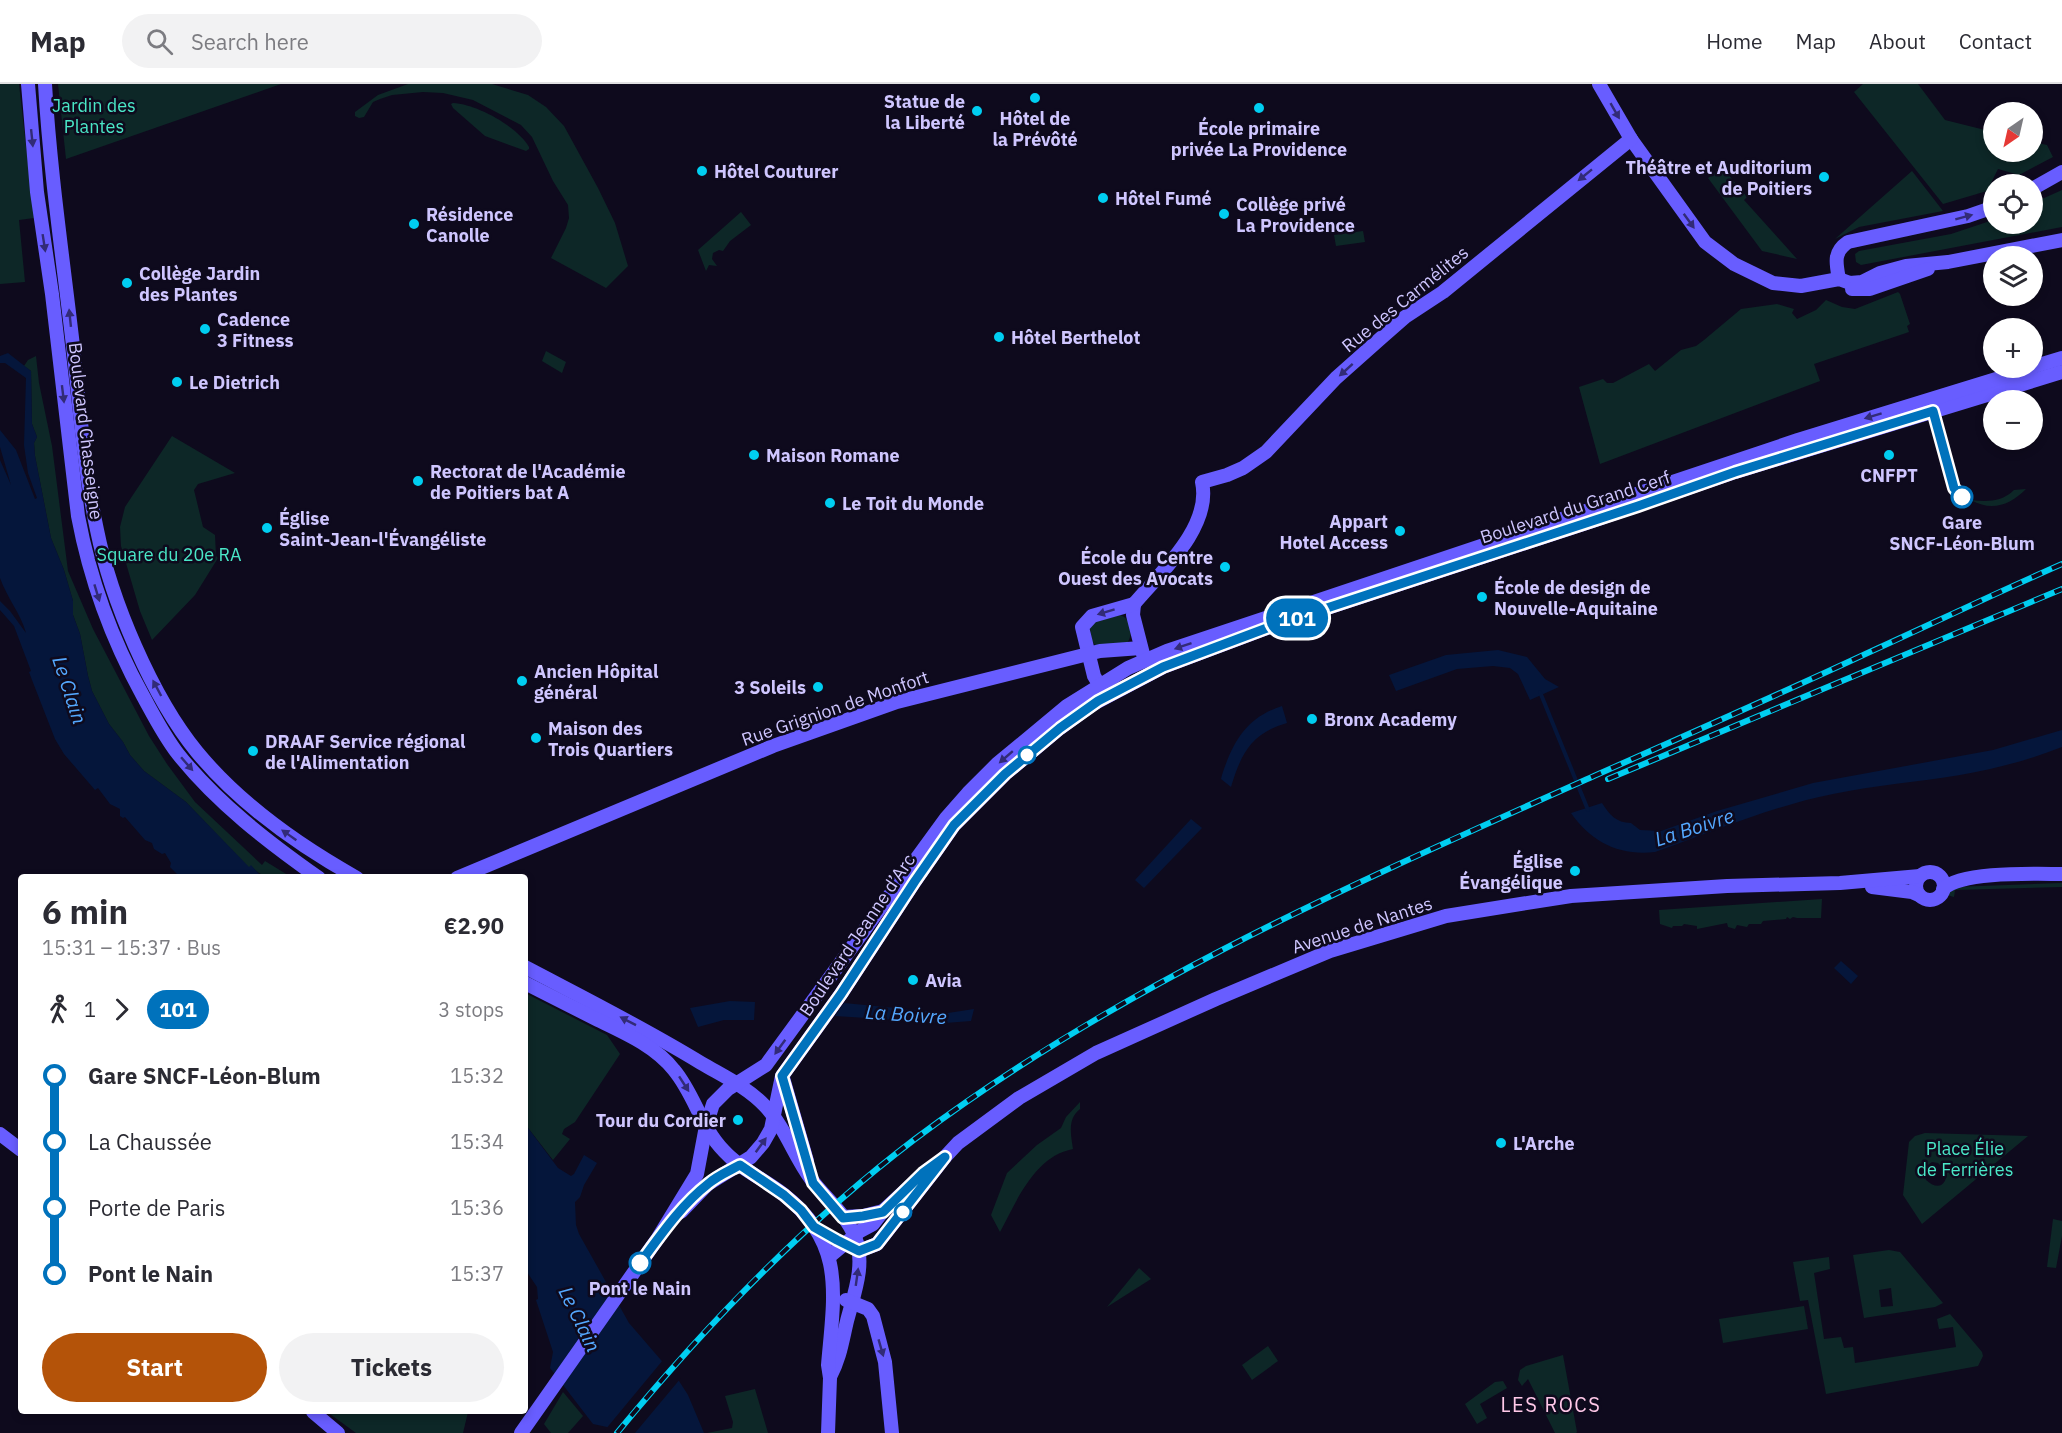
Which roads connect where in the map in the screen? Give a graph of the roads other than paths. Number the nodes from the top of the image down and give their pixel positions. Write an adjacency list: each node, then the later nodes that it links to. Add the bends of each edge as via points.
1 (28, 84): 21 (main road, Boulevard Chasseigne, one-way to 21, via 37,192 78,516 98,597 135,681 178,753 238,816)
2 (45, 84): 22 (main road, Boulevard Chasseigne, one-way to 2, via 265,817 199,754 163,699 119,606 103,558 92,501)
3 (1599, 84): 4 (main road, one-way to 4)
4 (1631, 139): 9 (main road, one-way to 9, via 1705,242 1727,260 1758,277 1786,285); 14 (main road, Rue des Carmélites, one-way to 14, via 1381,338 1336,378 1266,452 1243,468 1203,482 1202,508 1189,539)
5 (2062, 172): 6 (main road)
6 (2043, 183)
7 (1983, 211): 9 (main road, one-way to 7, via 1837,255 1848,242)
8 (2062, 240): 9 (main road, via 1948,261 1870,289 1850,289)
9 (1839, 279)
10 (2062, 358): 11 (main road, Boulevard du Grand Cerf)
11 (2043, 364)
12 (2062, 372): 16 (main road, Boulevard du Grand Cerf, via 1735,472 1275,625)
13 (1997, 378): 16 (main road, Boulevard du Grand Cerf, one-way to 16, via 1396,573)
14 (1134, 604): 15 (main road, one-way to 15, via 1092,616 1082,627); 16 (main road, via 1133,615)
15 (1089, 654): 16 (main road, Rue Grignion de Monfort, via 1100,651); 17 (main road); 23 (main road, Rue Grignion de Monfort, via 897,702 782,742)
16 (1146, 660): 17 (main road, Boulevard du Grand Cerf); 18 (main road, Boulevard du Grand Cerf)
17 (1099, 684): 18 (main road); 32 (main road, Boulevard Jeanne d’Arc, one-way to 32, via 1036,730 968,793 927,843 766,1065)
18 (1106, 697): 31 (main road, Boulevard Jeanne d’Arc, via 1044,741 954,825)
19 (2062, 872): 25 (main road, Avenue de Nantes)
20 (1936, 873): 24 (main road, Avenue de Nantes); 25 (main road, Avenue de Nantes); 27 (main road)
21 (314, 874)
22 (350, 874)
23 (467, 874)
24 (1920, 876): 26 (main road, Avenue de Nantes); 28 (main road, via 1916,885)
25 (1981, 876): 27 (main road, Avenue de Nantes)
26 (1840, 883): 28 (main road, Avenue de Nantes); 37 (main road, Avenue de Nantes, via 1571,896 1446,916 1365,939 1269,975 1096,1053 1018,1098 970,1132)
27 (1943, 889): 28 (main road, Avenue de Nantes, via 1932,900)
28 (1919, 895)
29 (528, 969): 32 (main road, one-way to 29, via 665,1040)
30 (528, 984): 34 (main road, one-way to 34, via 657,1052 687,1085)
31 (782, 1076): 33 (main road, Boulevard Jeanne d’Arc); 39 (main road)
32 (736, 1084): 33 (main road); 34 (main road, via 713,1104)
33 (774, 1118): 38 (main road, one-way to 33, via 759,1148); 39 (main road)
34 (706, 1126): 38 (main road, via 724,1152); 43 (main road, via 697,1174)
35 (0, 1134): 36 (main road)
36 (18, 1148)
37 (945, 1157): 40 (main road, Avenue de Nantes); 45 (main road, Avenue de Nantes, via 877,1244)
38 (740, 1165): 42 (main road, via 789,1199); 43 (main road, via 708,1184)
39 (813, 1183): 41 (main road)
40 (883, 1212): 41 (main road); 44 (main road, Avenue de Nantes)
41 (843, 1218): 44 (main road)
42 (814, 1227): 44 (main road); 46 (main road)
43 (658, 1238): 51 (main road)
44 (849, 1240): 45 (main road); 46 (main road, Avenue de Nantes)
45 (859, 1251): 48 (main road, one-way to 45)
46 (829, 1257): 47 (main road)
47 (833, 1284): 48 (main road, via 839,1296); 49 (main road)
48 (852, 1302): 49 (main road, via 839,1361); 55 (main road, one-way to 55, via 868,1309 873,1316 885,1362)
49 (830, 1378): 54 (main road)
50 (315, 1414): 52 (main road)
51 (524, 1429): 53 (main road)
52 (338, 1433)
53 (511, 1433)
54 (828, 1433)
55 (892, 1433)

